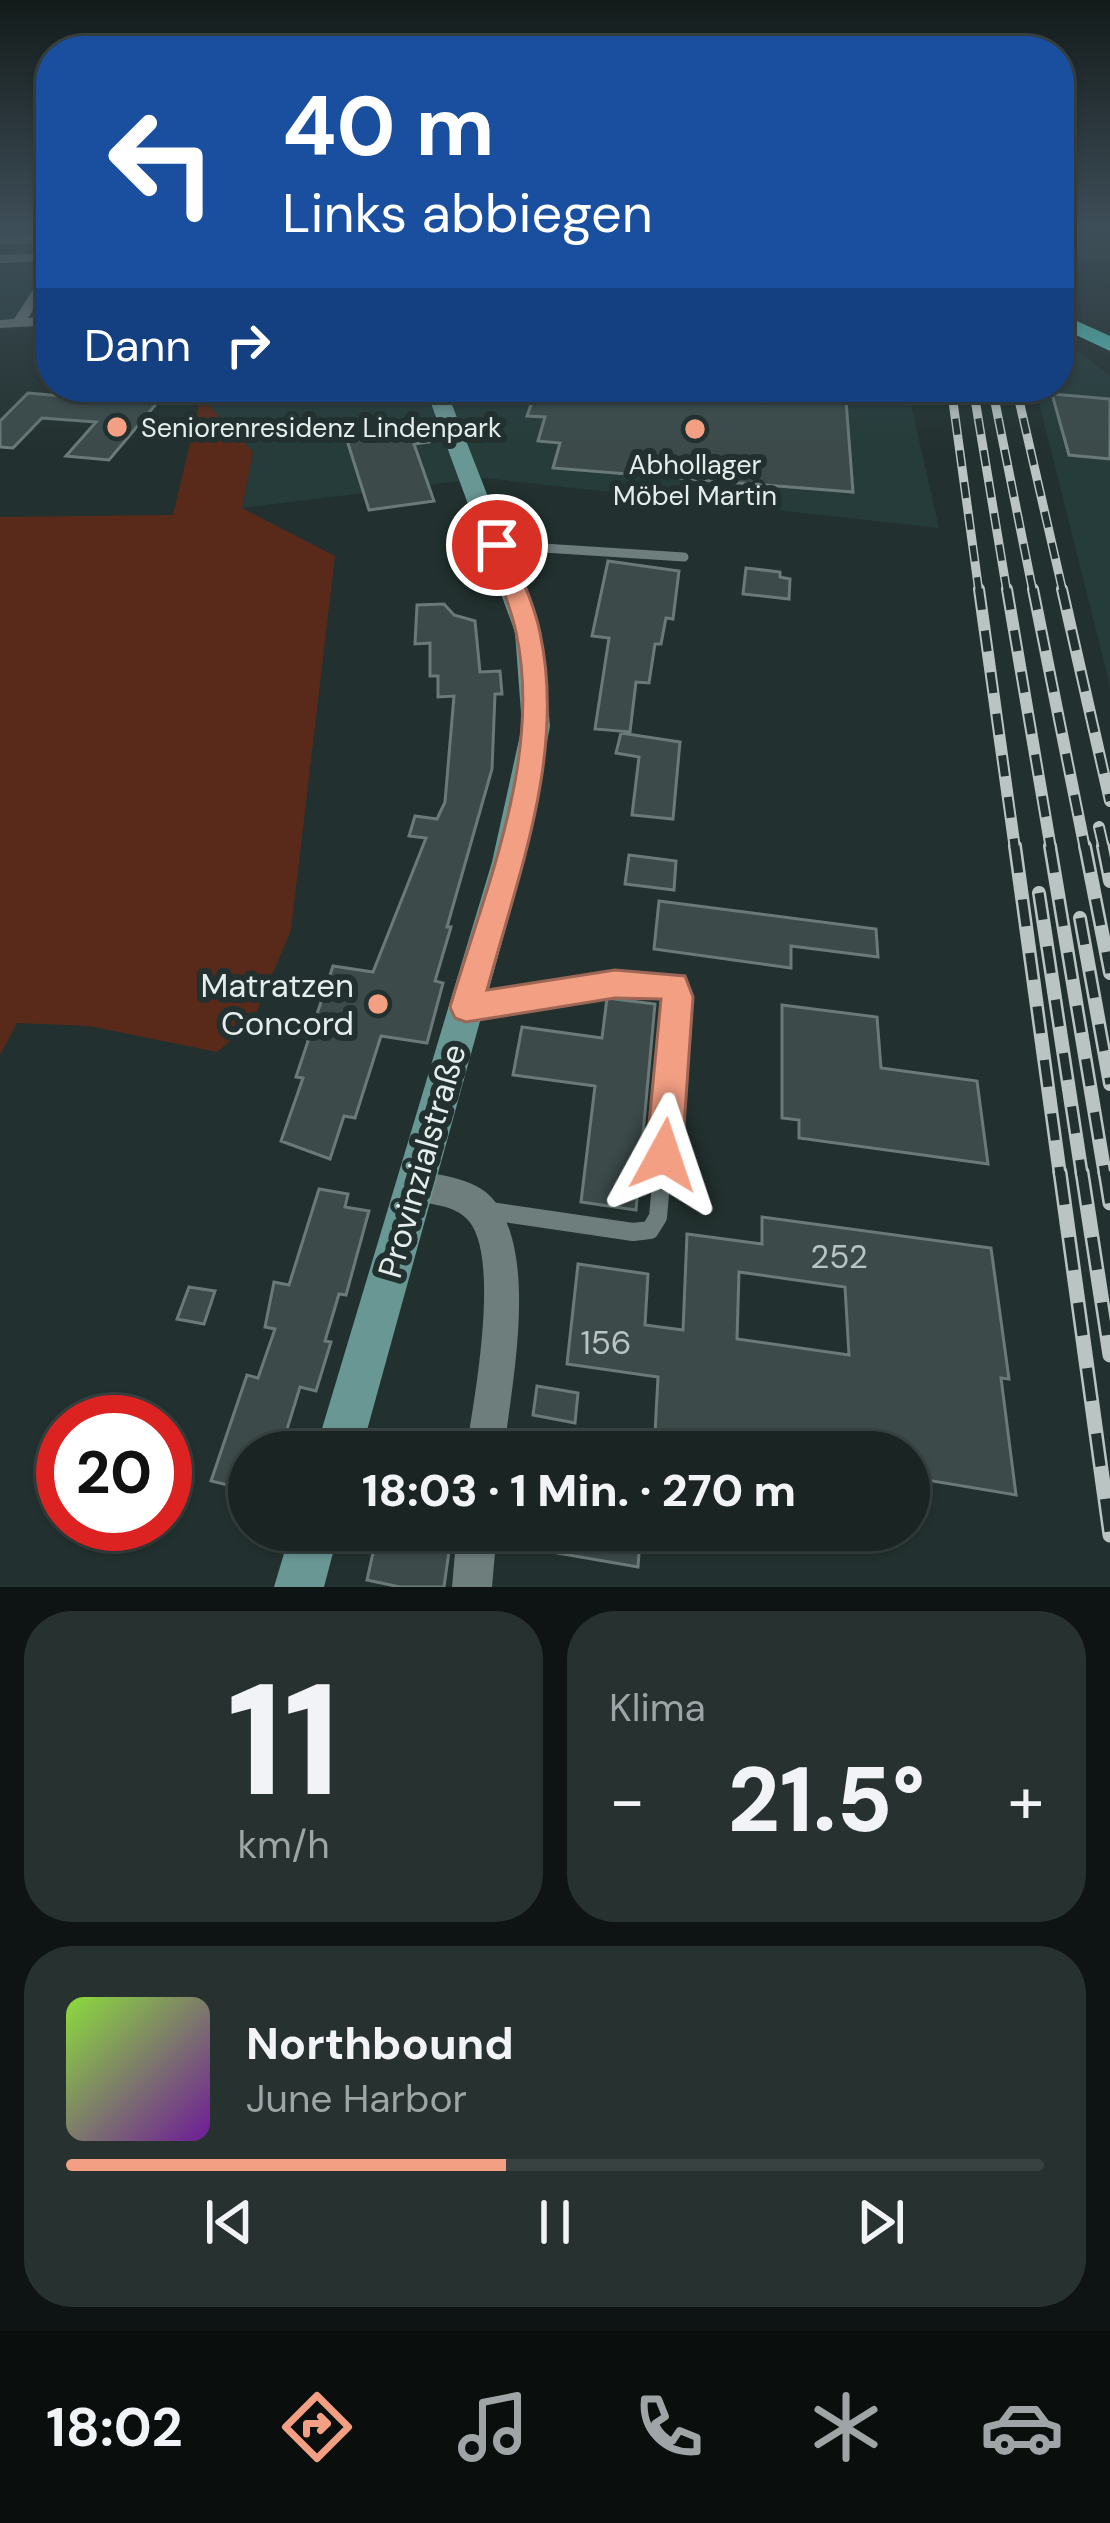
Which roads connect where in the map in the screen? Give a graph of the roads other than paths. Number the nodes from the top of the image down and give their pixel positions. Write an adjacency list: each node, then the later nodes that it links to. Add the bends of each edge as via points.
1 (32, 301): 3 (street)
2 (36, 322): 3 (street)
3 (18, 323): 4 (street)
4 (0, 324)
5 (1074, 326): 6 (highway)
6 (1110, 344)
7 (441, 402): 8 (main road, Provinzialstraße)
8 (497, 545): 9 (lane); 10 (main road, Provinzialstraße, via 528,632 536,726 524,802)
9 (684, 557)
10 (466, 1007): 11 (main road, Provinzialstraße); 12 (lane, via 615,984 677,992 658,1217 650,1230)
11 (415, 1186): 12 (street); 13 (main road, Provinzialstraße)
12 (482, 1210): 14 (street, via 499,1263)
13 (344, 1431)
14 (487, 1431)
15 (309, 1551): 17 (main road)
16 (475, 1551): 18 (street)
17 (298, 1587)
18 (472, 1587)

